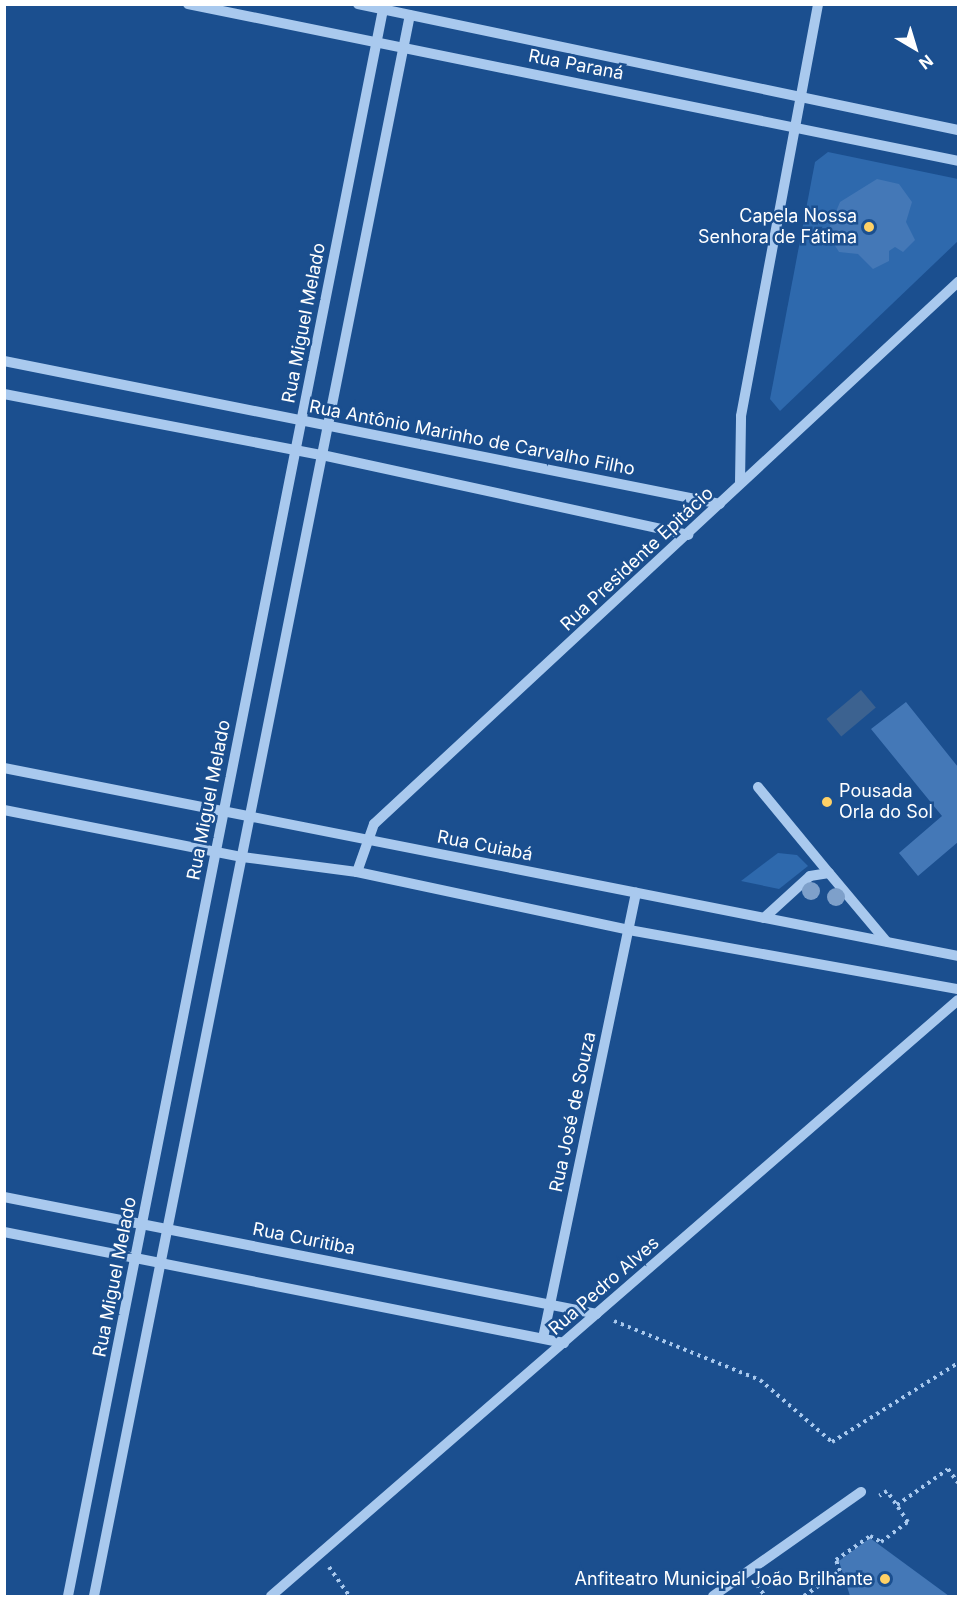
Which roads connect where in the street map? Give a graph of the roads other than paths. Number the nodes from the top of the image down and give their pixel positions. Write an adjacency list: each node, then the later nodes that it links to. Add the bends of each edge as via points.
1 (188, 4): 6 (street, Rua Paraná)
2 (358, 4): 4 (street, Rua Paraná)
3 (818, 4): 8 (street)
4 (383, 10): 5 (street, Rua Paraná); 6 (street, Rua Miguel Melado)
5 (410, 15): 7 (street); 8 (street, Rua Paraná)
6 (376, 42): 7 (street, Rua Paraná); 15 (street, Rua Miguel Melado)
7 (404, 48): 9 (street, Rua Paraná); 16 (street)
8 (802, 95): 9 (street); 10 (street, Rua Paraná)
9 (796, 126): 11 (street, Rua Paraná); 19 (street, via 741,416)
10 (958, 130)
11 (958, 161)
12 (958, 282): 19 (street, Rua Presidente Epitácio)
13 (4, 361): 15 (street, Rua Antônio Marinho de Carvalho Filho)
14 (4, 394): 17 (street)
15 (302, 421): 16 (street, Rua Antônio Marinho de Carvalho Filho); 17 (street, Rua Miguel Melado)
16 (328, 426): 18 (street); 20 (street, Rua Antônio Marinho de Carvalho Filho)
17 (296, 450): 18 (street); 25 (street, Rua Miguel Melado)
18 (322, 455): 21 (street); 26 (street)
19 (741, 483): 20 (street, Rua Presidente Epitácio)
20 (720, 504): 21 (street, Rua Presidente Epitácio)
21 (688, 535): 27 (street, Rua Presidente Epitácio, via 374,824)
22 (4, 768): 25 (street, Rua Cuiabá)
23 (758, 787): 31 (street)
24 (4, 810): 28 (street)
25 (224, 811): 26 (street, Rua Cuiabá); 28 (street, Rua Miguel Melado)
26 (250, 816): 27 (street, Rua Cuiabá); 29 (street)
27 (368, 840): 30 (street, Rua Presidente Epitácio); 32 (street, Rua Cuiabá)
28 (216, 851): 29 (street); 40 (street, Rua Miguel Melado)
29 (242, 857): 30 (street); 41 (street)
30 (357, 872): 34 (street)
31 (829, 873): 33 (street, via 810,876); 35 (street)
32 (636, 893): 33 (street, Rua Cuiabá); 34 (street, Rua José de Souza)
33 (765, 918): 35 (street, Rua Cuiabá)
34 (629, 930): 37 (street); 45 (street, Rua José de Souza)
35 (886, 941): 36 (street, Rua Cuiabá)
36 (958, 956)
37 (958, 989)
38 (958, 1000): 46 (street, Rua Pedro Alves)
39 (4, 1197): 40 (street, Rua Curitiba)
40 (142, 1223): 41 (street, Rua Curitiba); 43 (street, Rua Miguel Melado)
41 (167, 1228): 44 (street); 45 (street, Rua Curitiba)
42 (4, 1232): 43 (street)
43 (135, 1258): 44 (street); 50 (street, Rua Miguel Melado)
44 (161, 1262): 47 (street); 51 (street)
45 (549, 1305): 46 (street, Rua Curitiba); 47 (street, Rua José de Souza)
46 (597, 1314): 48 (street, Rua Pedro Alves)
47 (543, 1338): 48 (street)
48 (564, 1343): 52 (street, Rua Pedro Alves)
49 (861, 1492): 53 (street)
50 (68, 1596)
51 (94, 1596)
52 (271, 1596)
53 (713, 1596)

